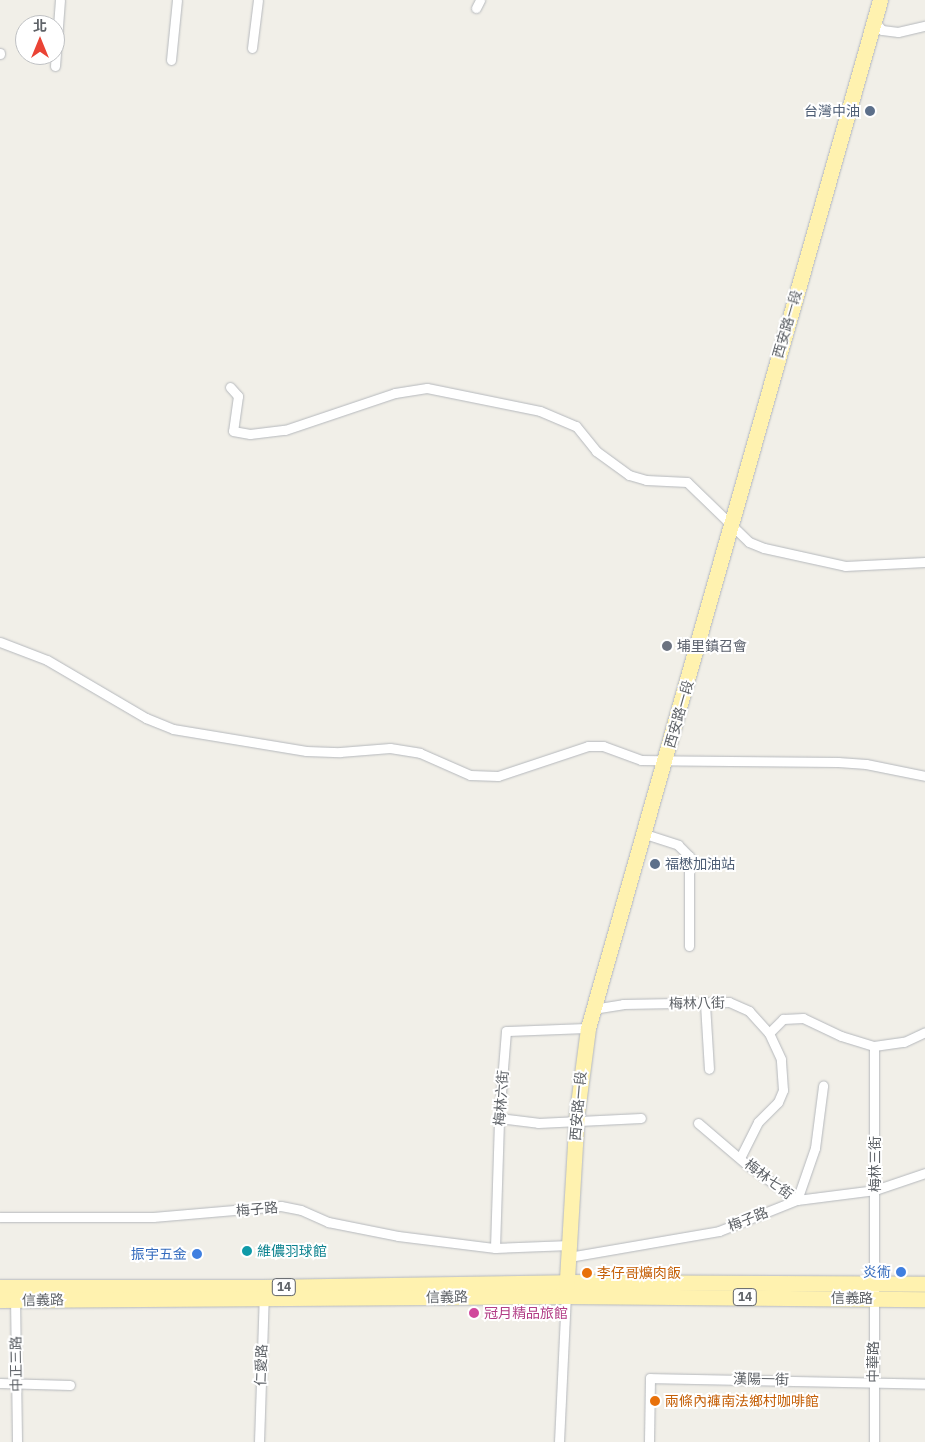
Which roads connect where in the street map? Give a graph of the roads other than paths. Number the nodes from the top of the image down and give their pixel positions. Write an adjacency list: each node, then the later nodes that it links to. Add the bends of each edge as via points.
1 (60, 0): 9 (street)
2 (177, 0): 8 (street)
3 (258, 0): 7 (street)
4 (880, 0): 5 (main road, 西安路一段)
5 (874, 21): 6 (street, via 882,30 898,32); 11 (main road, 西安路一段)
6 (925, 26)
7 (252, 48)
8 (171, 60)
9 (55, 66)
10 (230, 387): 11 (street, via 238,396 233,430 250,434 285,430 395,393 427,388 540,411 576,426 596,451 629,475 646,480 686,482)
11 (731, 525): 12 (street, via 749,542 764,548 844,566); 14 (main road, 西安路一段)
12 (925, 562)
13 (0, 642): 14 (street, via 74,674 146,718 173,729 204,735 306,751 390,748 420,753 470,775 498,776 518,772 588,746 603,746 641,760)
14 (666, 760): 15 (street, via 838,762); 16 (main road, 西安路一段)
15 (925, 776)
16 (644, 834): 17 (street, via 678,845 689,856); 19 (main road, 西安路一段)
17 (689, 946)
18 (705, 1004): 19 (street, 梅林八街, via 623,1004); 22 (street, 梅林八街, via 729,1002 740,1005 750,1011); 24 (street)
19 (593, 1009): 20 (main road, 西安路一段)
20 (588, 1028): 26 (street, 梅林六街, via 506,1031); 28 (main road, 西安路一段)
21 (925, 1032): 23 (street, via 904,1042)
22 (769, 1033): 23 (street, via 782,1019 803,1018 841,1036); 30 (street, 梅林八街, via 781,1058 783,1090 778,1102 758,1122)
23 (874, 1046): 32 (street, 梅林三街)
24 (709, 1069)
25 (823, 1086): 33 (street, via 815,1148)
26 (499, 1118): 28 (street); 35 (street, 梅林六街)
27 (641, 1118): 28 (street)
28 (576, 1123): 36 (main road, 西安路一段)
29 (698, 1123): 30 (street, 梅林七街)
30 (740, 1158): 33 (street, 梅林七街)
31 (925, 1173): 32 (street, 梅子路)
32 (875, 1190): 33 (street, 梅子路); 39 (street, 梅林三街)
33 (797, 1200): 36 (street, 梅子路, via 718,1231)
34 (0, 1217): 35 (street, 梅子路, via 153,1217 281,1206 301,1210 328,1222 371,1231)
35 (495, 1248): 36 (street, 梅子路)
36 (569, 1251): 38 (main road, 西安路一段)
37 (925, 1284): 39 (main road, 信義路 / 14)
38 (566, 1289): 39 (main road, 信義路 / 14); 40 (main road, 信義路 / 14); 50 (street, 西安路一段)
39 (874, 1290): 42 (main road, 信義路 / 14); 43 (street, 中華路)
40 (264, 1293): 41 (main road, 信義路 / 14); 49 (street, 仁愛路)
41 (7, 1294): 44 (street, 中正三路)
42 (925, 1299)
43 (873, 1381): 47 (street, 漢陽一街); 51 (street, 漢陽一街, via 650,1378); 52 (street, 中華路)
44 (16, 1383): 45 (street); 46 (street); 48 (street, 中正三路)
45 (0, 1384)
46 (70, 1384)
47 (925, 1384)
48 (17, 1442)
49 (259, 1442)
50 (559, 1442)
51 (649, 1442)
52 (874, 1442)

